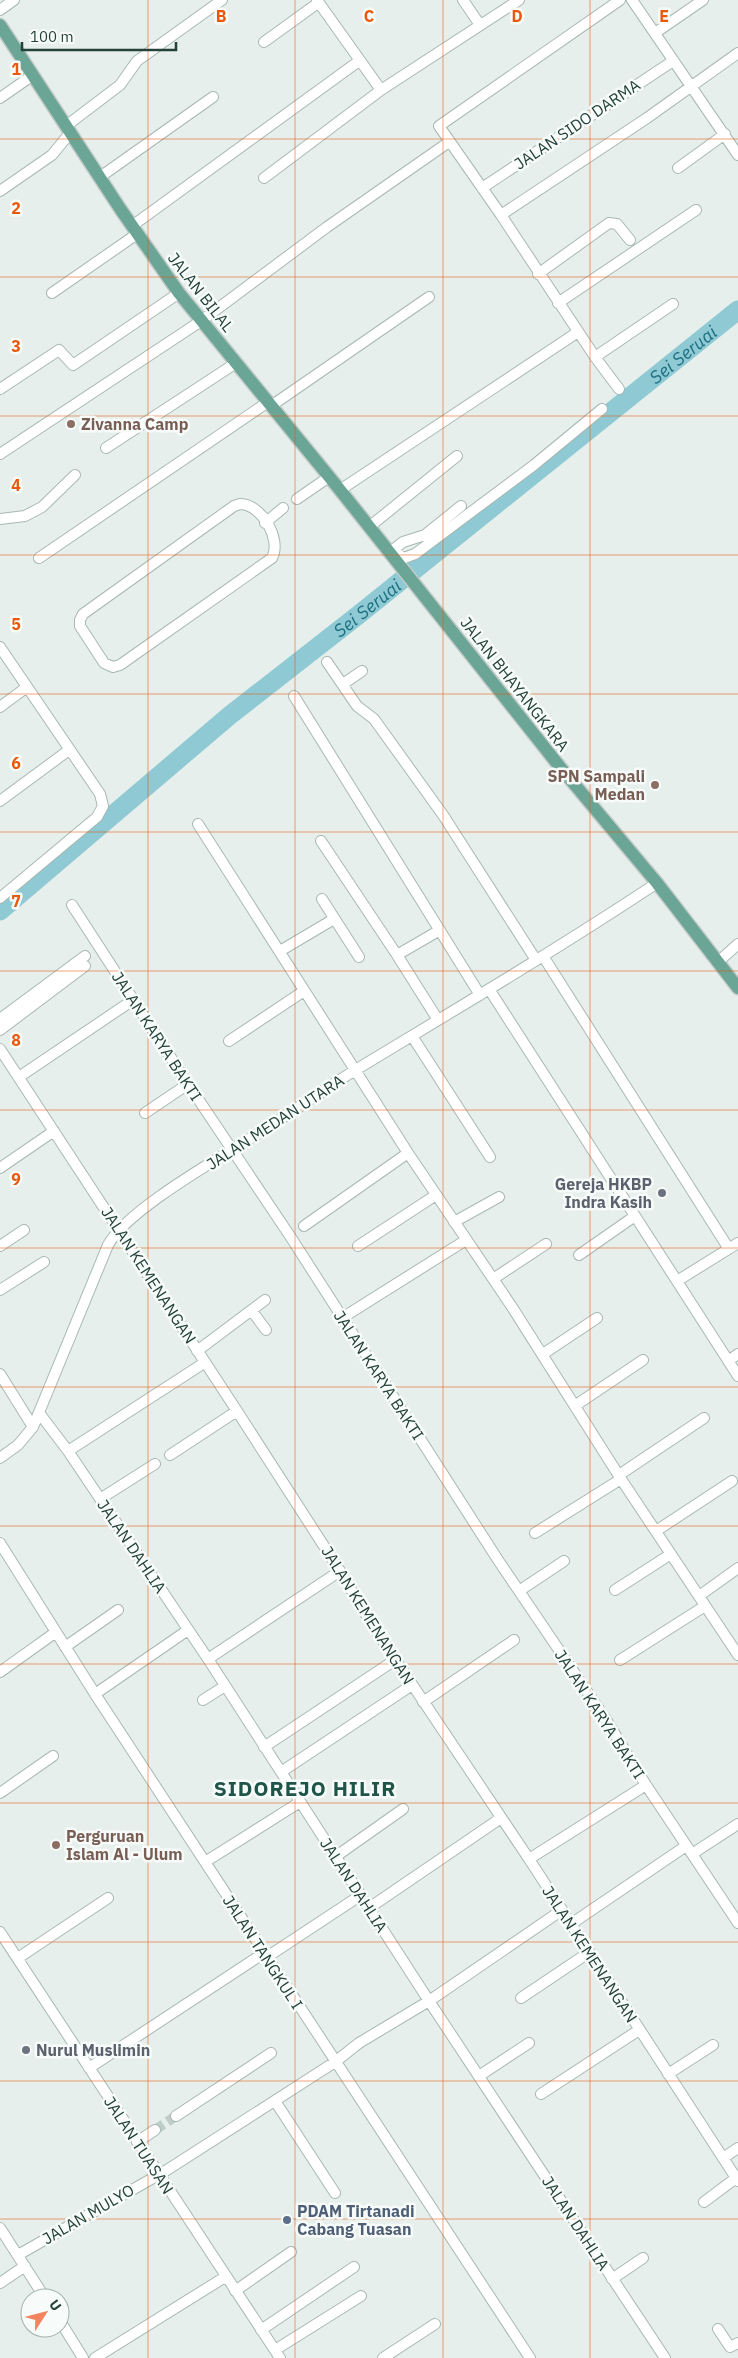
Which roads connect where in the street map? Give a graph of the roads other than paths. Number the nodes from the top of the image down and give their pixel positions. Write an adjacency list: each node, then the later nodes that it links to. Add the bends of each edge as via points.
1 (14, 0): 9 (street)
2 (222, 0): 22 (street, via 137,61 120,85)
3 (463, 0): 11 (street)
4 (518, 0): 11 (street)
5 (620, 0): 24 (street, via 440,126)
6 (632, 0): 12 (street)
7 (702, 0): 12 (street)
8 (318, 1): 13 (street); 15 (street)
9 (0, 10)
10 (0, 25): 17 (main road, JALAN BILAL)
11 (480, 25): 19 (street)
12 (654, 33): 16 (street)
13 (264, 42)
14 (738, 53): 18 (street)
15 (359, 61): 19 (street); 33 (street)
16 (673, 61): 18 (street); 29 (street, JALAN SIDO DARMA)
17 (33, 75): 21 (street); 22 (main road, JALAN BILAL)
18 (691, 86): 23 (street); 32 (street)
19 (381, 90): 28 (street)
20 (213, 97): 27 (street)
21 (0, 98)
22 (68, 129): 27 (main road, JALAN BILAL); 30 (street, via 52,155)
23 (725, 134): 25 (street); 26 (street)
24 (450, 142): 29 (street); 41 (street, via 327,227)
25 (738, 155)
26 (678, 168)
27 (100, 177): 33 (main road, JALAN BILAL)
28 (264, 178)
29 (482, 188): 32 (street)
30 (0, 191)
31 (696, 210): 39 (street)
32 (501, 215): 35 (street)
33 (135, 230): 36 (street); 37 (main road, JALAN BILAL)
34 (630, 240): 35 (street, via 617,224 609,223)
35 (538, 274): 39 (street)
36 (52, 293)
37 (179, 293): 41 (main road, JALAN BILAL); 46 (street, via 73,365 59,350)
38 (428, 297): 47 (street)
39 (558, 303): 42 (street)
40 (673, 304): 43 (street)
41 (201, 321): 44 (main road, JALAN BILAL); 50 (street)
42 (578, 332): 43 (street); 54 (street)
43 (595, 357): 45 (street)
44 (236, 363): 47 (main road, JALAN BILAL); 49 (street)
45 (619, 389)
46 (0, 390)
47 (270, 404): 53 (main road, JALAN BILAL); 62 (street)
48 (602, 409): 61 (street, via 534,465 415,554 404,558)
49 (106, 448)
50 (0, 454)
51 (457, 456): 60 (street)
52 (75, 475): 58 (street, via 42,507 25,516)
53 (329, 477): 54 (main road, JALAN BILAL); 55 (street)
54 (340, 490): 60 (main road, JALAN BILAL)
55 (297, 498)
56 (461, 506): 61 (street, via 425,535 403,542)
57 (283, 508): 59 (street)
58 (0, 519)
59 (265, 522): 59 (street, via 276,542 275,553 268,562 120,665 113,667 104,663 80,626 82,614 234,506 250,506)
60 (369, 527): 61 (main road, JALAN BILAL)
61 (391, 552): 63 (main road, JALAN BILAL)
62 (39, 558)
63 (398, 564): 75 (main road, JALAN BHAYANGKARA)
64 (0, 647): 68 (street)
65 (327, 662): 67 (street)
66 (362, 671): 67 (street)
67 (343, 684): 85 (street, via 357,706 374,719 443,815)
68 (27, 687): 70 (street); 71 (street)
69 (294, 696): 80 (street)
70 (0, 706)
71 (69, 750): 72 (street); 76 (street, via 100,794 102,810)
72 (0, 801)
73 (198, 824): 82 (street)
74 (321, 841): 83 (street)
75 (657, 883): 85 (street, JALAN MEDAN UTARA); 86 (main road, JALAN BHAYANGKARA)
76 (0, 898)
77 (322, 898): 79 (street)
78 (72, 904): 90 (street, JALAN KARYA BAKTI)
79 (334, 919): 82 (street); 84 (street)
80 (440, 930): 83 (street); 89 (street)
81 (738, 944): 86 (street)
82 (280, 951): 88 (street)
83 (398, 954): 92 (street)
84 (358, 957)
85 (539, 958): 89 (street, JALAN MEDAN UTARA); 117 (street)
86 (718, 962): 87 (main road, JALAN BHAYANGKARA)
87 (738, 988)
88 (304, 991): 95 (street); 97 (street)
89 (485, 992): 92 (street, JALAN MEDAN UTARA); 108 (street)
90 (133, 1000): 98 (street); 99 (street, JALAN KARYA BAKTI)
91 (0, 1019): 93 (street, via 85,961)
92 (438, 1020): 94 (street, JALAN MEDAN UTARA)
93 (0, 1030)
94 (412, 1036): 97 (street, JALAN MEDAN UTARA); 104 (street)
95 (229, 1041)
96 (0, 1049): 98 (street, JALAN KEMENANGAN)
97 (355, 1070): 102 (street, JALAN MEDAN UTARA); 103 (street)
98 (19, 1077): 101 (street, JALAN KEMENANGAN)
99 (188, 1084): 100 (street); 102 (street, JALAN KARYA BAKTI)
100 (145, 1113)
101 (54, 1131): 105 (street); 111 (street, JALAN KEMENANGAN)
102 (232, 1150): 111 (street, JALAN MEDAN UTARA, via 156,1200); 125 (street, JALAN KARYA BAKTI)
103 (408, 1153): 106 (street); 110 (street)
104 (490, 1157)
105 (0, 1168)
106 (436, 1195): 109 (street); 116 (street)
107 (499, 1197): 109 (street)
108 (635, 1216): 118 (street); 121 (street)
109 (454, 1222): 113 (street)
110 (304, 1226)
111 (119, 1229): 128 (street, JALAN KEMENANGAN); 140 (street, JALAN MEDAN UTARA, via 108,1246)
112 (24, 1230): 115 (street)
113 (466, 1240): 120 (street); 125 (street)
114 (546, 1244): 120 (street)
115 (0, 1246)
116 (358, 1246)
117 (734, 1246): 121 (street)
118 (579, 1255)
119 (44, 1262): 122 (street)
120 (493, 1279): 129 (street)
121 (677, 1281): 132 (street)
122 (0, 1290)
123 (265, 1300): 124 (street)
124 (252, 1311): 127 (street); 128 (street)
125 (342, 1318): 158 (street, JALAN KARYA BAKTI)
126 (597, 1318): 129 (street)
127 (266, 1330)
128 (197, 1351): 133 (street, JALAN KEMENANGAN)
129 (543, 1354): 138 (street)
130 (738, 1354): 132 (street)
131 (643, 1360): 138 (street)
132 (728, 1361): 135 (street)
133 (204, 1363): 139 (street, JALAN KEMENANGAN); 143 (street)
134 (0, 1374): 136 (street)
135 (738, 1376)
136 (11, 1392): 137 (street); 142 (street)
137 (0, 1393)
138 (576, 1405): 147 (street)
139 (237, 1410): 144 (street); 156 (street, JALAN KEMENANGAN)
140 (40, 1414): 142 (street, JALAN MEDAN UTARA); 143 (street, JALAN DAHLIA)
141 (704, 1418): 147 (street)
142 (33, 1427): 145 (street, JALAN MEDAN UTARA, via 18,1445)
143 (68, 1451): 149 (street, JALAN DAHLIA)
144 (170, 1455)
145 (0, 1458)
146 (155, 1464): 149 (street)
147 (620, 1477): 150 (street); 151 (street)
148 (732, 1481): 150 (street)
149 (100, 1498): 162 (street, JALAN DAHLIA)
150 (656, 1531): 153 (street)
151 (535, 1533)
152 (0, 1544): 163 (street, JALAN TANGKUL I)
153 (671, 1554): 157 (street); 159 (street)
154 (564, 1561): 158 (street)
155 (738, 1568): 159 (street)
156 (340, 1571): 167 (street); 168 (street, JALAN KEMENANGAN)
157 (615, 1590)
158 (519, 1591): 179 (street, JALAN KARYA BAKTI)
159 (699, 1596): 160 (street)
160 (706, 1606): 166 (street); 169 (street)
161 (118, 1610): 165 (street)
162 (188, 1630): 167 (street, JALAN DAHLIA); 173 (street)
163 (56, 1632): 165 (street, JALAN TANGKUL I); 170 (street)
164 (514, 1640): 175 (street)
165 (65, 1647): 173 (street, JALAN TANGKUL I)
166 (738, 1655)
167 (208, 1659): 172 (street, JALAN DAHLIA)
168 (396, 1660): 171 (street, JALAN KEMENANGAN); 176 (street)
169 (620, 1660)
170 (0, 1672)
171 (412, 1685): 175 (street, JALAN KEMENANGAN); 178 (street)
172 (225, 1686): 174 (street); 176 (street, JALAN DAHLIA)
173 (95, 1694): 188 (street, JALAN TANGKUL I)
174 (203, 1700)
175 (424, 1702): 183 (street, JALAN KEMENANGAN)
176 (264, 1747): 178 (street, JALAN DAHLIA)
177 (53, 1756): 180 (street)
178 (281, 1772): 181 (street, JALAN DAHLIA)
179 (646, 1785): 185 (street, JALAN KARYA BAKTI); 187 (street)
180 (0, 1793)
181 (300, 1802): 186 (street, JALAN DAHLIA); 188 (street)
182 (403, 1809): 186 (street)
183 (501, 1818): 187 (street, JALAN KEMENANGAN); 191 (street)
184 (738, 1824): 185 (street)
185 (689, 1850): 193 (street, JALAN KARYA BAKTI); 194 (street)
186 (335, 1857): 189 (street, JALAN DAHLIA)
187 (529, 1859): 192 (street, JALAN KEMENANGAN)
188 (204, 1862): 197 (street, JALAN TANGKUL I)
189 (361, 1895): 191 (street, JALAN DAHLIA); 197 (street)
190 (108, 1898): 198 (street)
191 (369, 1908): 200 (street, JALAN DAHLIA)
192 (562, 1910): 194 (street, JALAN KEMENANGAN); 200 (street, JALAN MULYO)
193 (738, 1923)
194 (571, 1924): 196 (street, JALAN KEMENANGAN)
195 (0, 1932): 198 (street, JALAN TUASAN)
196 (588, 1952): 199 (street); 201 (street, JALAN KEMENANGAN)
197 (265, 1955): 205 (street, JALAN TANGKUL I); 206 (street)
198 (18, 1958): 206 (street, JALAN TUASAN)
199 (521, 1998)
200 (429, 2001): 205 (street, JALAN MULYO); 208 (street, JALAN DAHLIA)
201 (639, 2030): 207 (street, JALAN KEMENANGAN); 209 (street)
202 (528, 2043): 208 (street)
203 (713, 2045): 207 (street)
204 (271, 2053): 211 (street)
205 (335, 2062): 210 (street, JALAN MULYO); 241 (street, JALAN TANGKUL I)
206 (89, 2068): 213 (street, JALAN TUASAN)
207 (668, 2074): 215 (street, JALAN KEMENANGAN)
208 (479, 2076): 227 (street, JALAN DAHLIA)
209 (541, 2094)
210 (275, 2101): 216 (street, JALAN MULYO); 218 (street)
211 (176, 2116)
212 (155, 2130): 213 (street)
213 (137, 2142): 216 (street, JALAN TUASAN)
214 (738, 2148): 215 (street)
215 (723, 2158): 217 (street, JALAN KEMENANGAN)
216 (159, 2174): 222 (street, JALAN MULYO); 226 (street, JALAN TUASAN)
217 (737, 2180): 219 (street)
218 (335, 2193)
219 (704, 2202)
220 (0, 2228): 222 (street)
221 (291, 2252): 230 (street)
222 (18, 2255): 224 (street)
223 (643, 2258): 227 (street)
224 (25, 2266): 228 (street); 229 (street)
225 (354, 2267): 234 (street)
226 (225, 2277): 230 (street, JALAN TUASAN); 239 (street)
227 (612, 2279): 242 (street, JALAN DAHLIA)
228 (0, 2283)
229 (39, 2288)
230 (235, 2291): 234 (street, JALAN TUASAN)
231 (361, 2296): 237 (street)
232 (435, 2324): 240 (street)
233 (718, 2329): 236 (street, via 730,2347)
234 (261, 2330): 237 (street, JALAN TUASAN)
235 (70, 2336): 238 (street)
236 (738, 2343)
237 (277, 2354)
238 (84, 2358)
239 (95, 2358)
240 (383, 2358)
241 (530, 2358)
242 (665, 2358)

